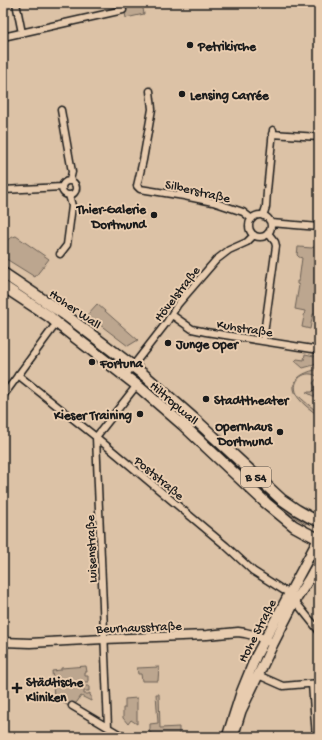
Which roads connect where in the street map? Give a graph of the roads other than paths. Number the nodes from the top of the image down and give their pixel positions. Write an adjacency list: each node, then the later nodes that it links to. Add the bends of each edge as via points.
1 (16, 3): 3 (street)
2 (123, 10): 3 (street)
3 (22, 33): 4 (street)
4 (3, 37)
5 (150, 91): 13 (street, Silberstraße, via 152,109 137,186 140,189 213,202 243,212)
6 (61, 110): 8 (street, via 72,172)
7 (319, 137): 12 (street, via 272,132 266,207)
8 (70, 180): 9 (street, via 64,182); 11 (street, via 76,189)
9 (62, 187): 10 (street); 11 (street, via 63,192)
10 (3, 190)
11 (69, 195): 18 (street, via 72,206 67,245)
12 (263, 216): 13 (street, via 258,215); 14 (street)
13 (252, 219): 17 (street, via 249,226)
14 (271, 223): 15 (street); 16 (street)
15 (319, 227)
16 (268, 233): 17 (street, via 260,237); 23 (street, via 276,246)
17 (254, 234): 21 (street, Hövelstraße, via 247,242 229,250 216,260 178,304)
18 (60, 254)
19 (3, 274): 25 (main road, Hoher Wall / B 54, via 64,314)
20 (3, 286): 22 (main road, Hoher Wall / B 54, via 50,316)
21 (172, 315): 23 (street, Kuhstraße, via 192,329); 25 (street, Hövelstraße)
22 (58, 324): 26 (street); 27 (main road, Hoher Wall / B 54)
23 (263, 341): 24 (street, Kuhstraße)
24 (319, 350)
25 (132, 366): 27 (street, Hövelstraße); 31 (main road, Hiltropwall / B 54, via 200,424 281,499)
26 (18, 376): 29 (street); 30 (street, Poststraße)
27 (125, 376): 28 (main road, Hiltropwall / B 54)
28 (137, 385): 30 (street); 32 (main road, Hiltropwall / B 54, via 266,503 294,526)
29 (3, 396)
30 (96, 437): 34 (street, Poststraße, via 253,570); 37 (street, Luisenstraße)
31 (319, 521)
32 (319, 539): 34 (main road, Hohe Straße)
33 (319, 561): 35 (main road, Hohe Straße)
34 (290, 593): 39 (main road, Hohe Straße)
35 (295, 601): 36 (street); 39 (main road, Hohe Straße)
36 (319, 631)
37 (104, 639): 38 (street, Beurhausstraße, via 22,644); 39 (street, Beurhausstraße, via 238,632); 44 (street, Luisenstraße)
38 (3, 642)
39 (269, 642): 40 (main road, Hohe Straße); 46 (main road, Hohe Straße, via 256,656)
40 (258, 676): 42 (street, via 282,686); 47 (main road, Hohe Straße, via 241,710)
41 (319, 683): 42 (street)
42 (312, 684): 48 (street)
43 (72, 706): 44 (street)
44 (108, 727): 45 (street)
45 (124, 737)
46 (227, 737)
47 (233, 737)
48 (316, 737)

